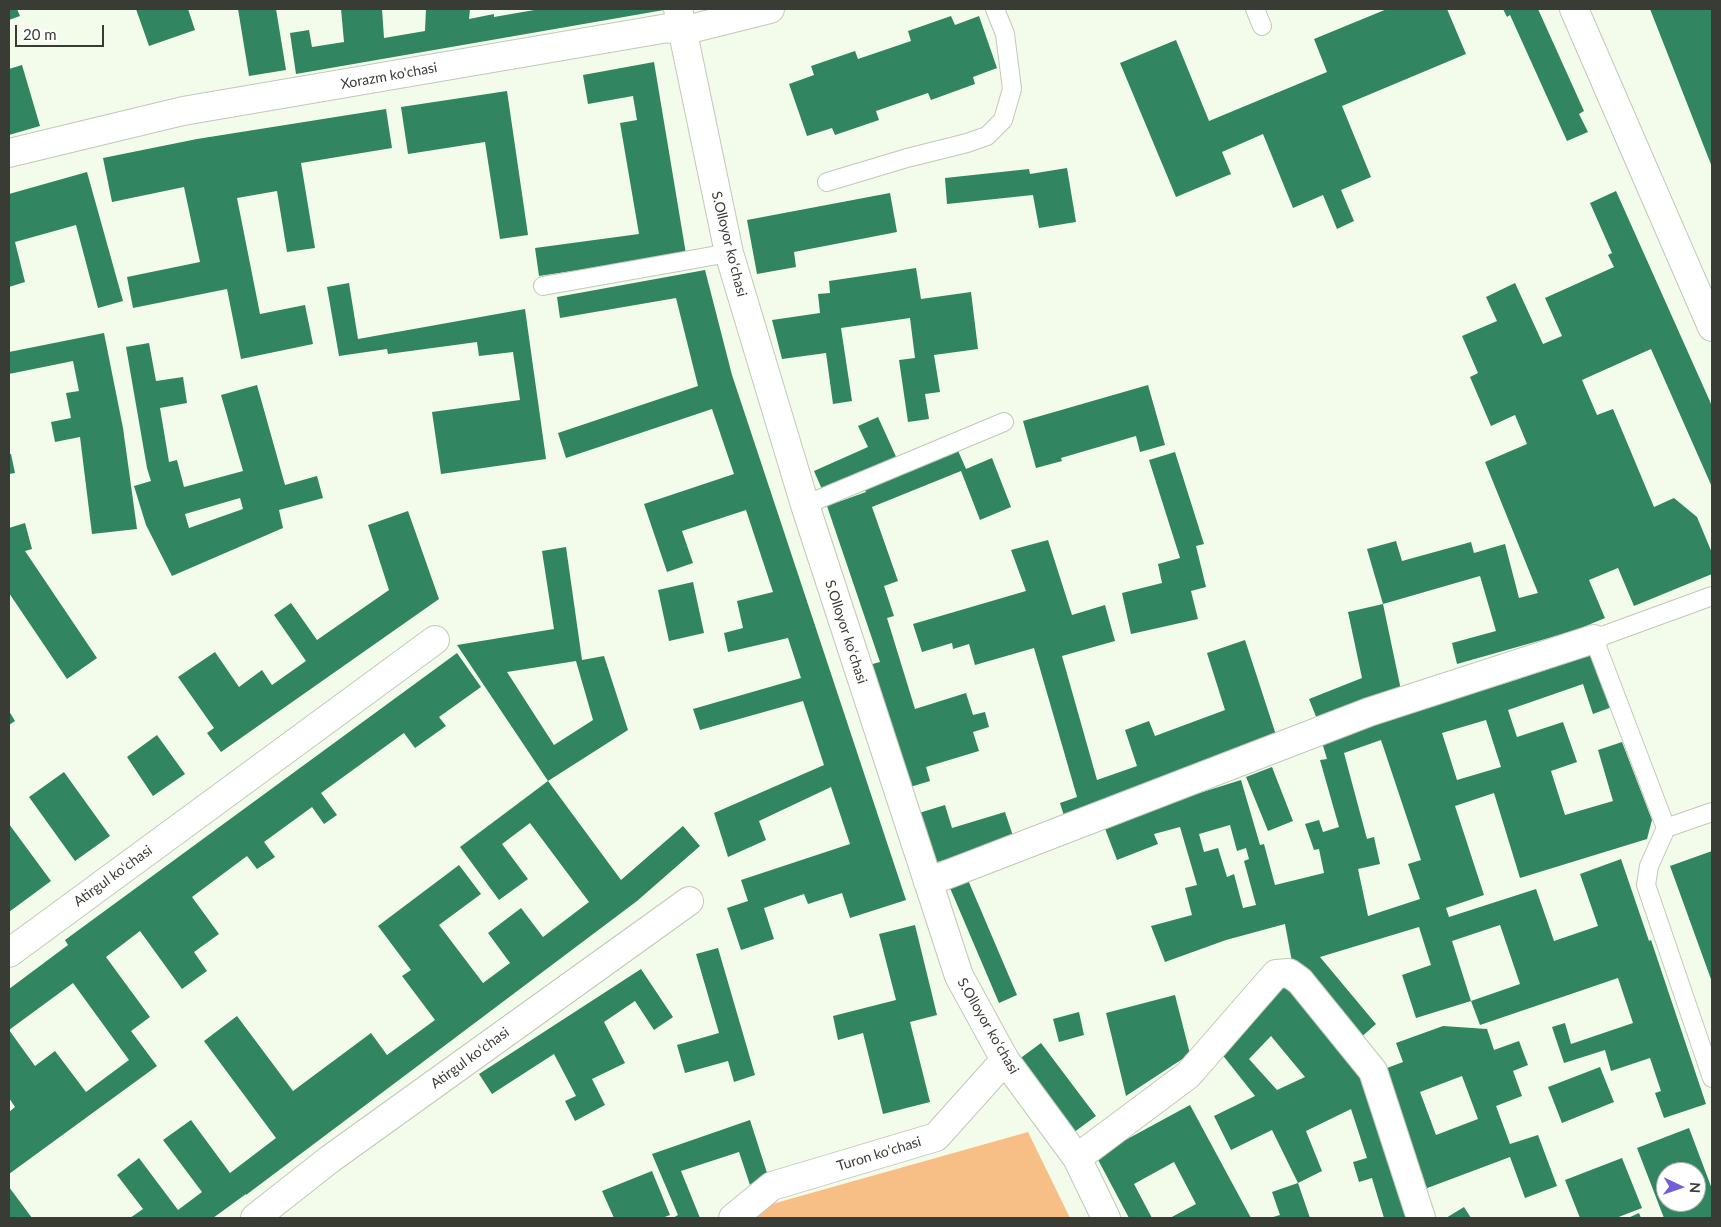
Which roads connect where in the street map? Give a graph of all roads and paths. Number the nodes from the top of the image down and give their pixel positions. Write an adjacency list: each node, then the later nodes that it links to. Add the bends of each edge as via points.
1 (770, 9): 5 (street, Xorazm ko'chasi)
2 (995, 9): 8 (lane, via 1005,34 1012,89 1003,120 987,136)
3 (1255, 9): 6 (lane)
4 (1574, 9): 11 (street)
5 (680, 20): 7 (street, Xorazm ko'chasi, via 668,28 183,111); 9 (street, S.Olloyor koʻchasi)
6 (1262, 26)
7 (9, 153)
8 (827, 182)
9 (729, 253): 10 (lane); 13 (street, S.Olloyor koʻchasi)
10 (543, 286)
11 (1712, 327)
12 (1004, 422): 13 (lane)
13 (805, 505): 19 (street, S.Olloyor koʻchasi)
14 (1712, 596): 15 (lane)
15 (1594, 639): 18 (lane); 19 (street, via 1369,712)
16 (435, 640): 21 (street, Atirgul koʻchasi)
17 (1712, 812): 18 (lane)
18 (1666, 828): 23 (lane, via 1649,866 1646,885)
19 (928, 882): 22 (street, S.Olloyor koʻchasi, via 959,976)
20 (689, 901): 25 (street, Atirgul koʻchasi, via 330,1159)
21 (9, 953)
22 (1005, 1060): 24 (street, S.Olloyor koʻchasi); 26 (street, Turon koʻchasi, via 936,1137 772,1186)
23 (1712, 1078)
24 (1077, 1158): 27 (street, S.Olloyor koʻchasi); 28 (street, via 1188,1075 1276,974 1289,973 1300,981 1373,1071)
25 (255, 1218)
26 (733, 1218)
27 (1106, 1218)
28 (1422, 1218)

